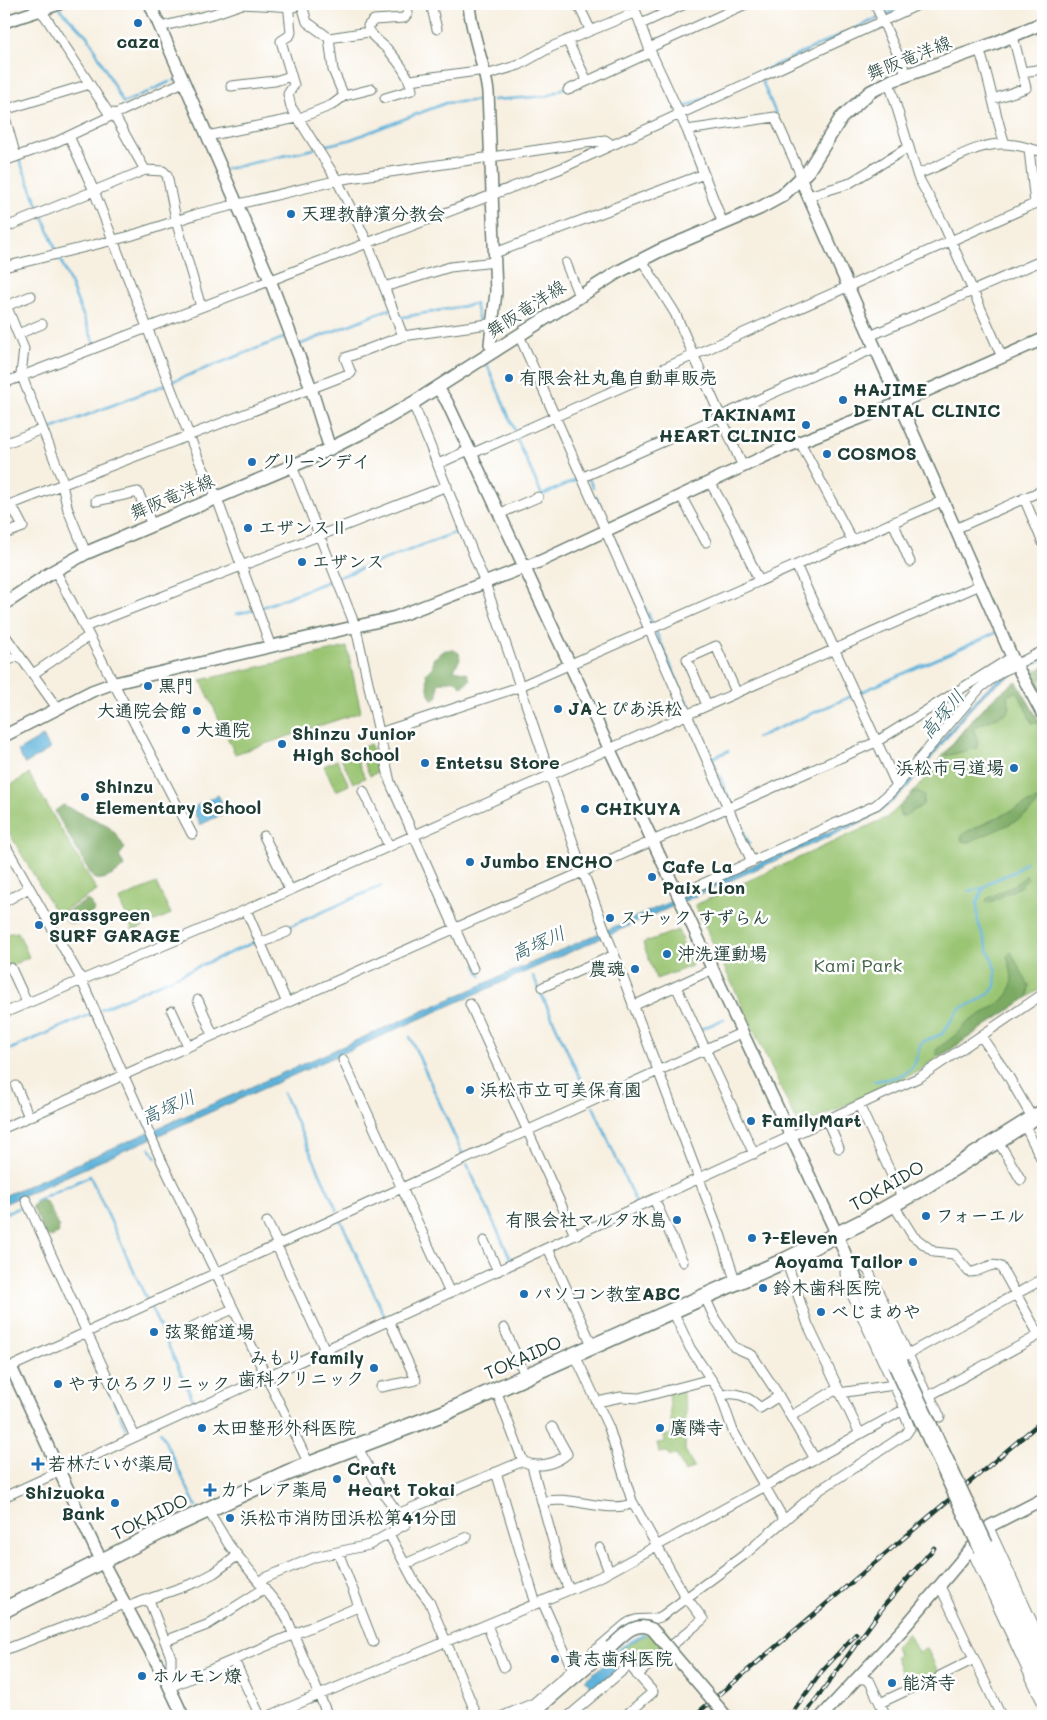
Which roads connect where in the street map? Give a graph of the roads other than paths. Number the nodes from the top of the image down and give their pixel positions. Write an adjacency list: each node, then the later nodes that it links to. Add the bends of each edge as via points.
1 (59, 4): 14 (street)
2 (150, 4): 19 (street)
3 (243, 4): 13 (street); 19 (street)
4 (304, 4): 13 (street); 24 (street, via 306,22)
5 (407, 4): 22 (street, via 408,13 404,18 374,20 368,26)
6 (431, 4): 20 (street)
7 (469, 4): 29 (street, via 472,29)
8 (578, 4): 21 (street)
9 (685, 4): 18 (street)
10 (746, 4): 27 (street)
11 (875, 4): 15 (street)
12 (920, 4): 15 (street)
13 (288, 5): 32 (street, via 291,32 281,41)
14 (37, 8): 16 (street); 37 (street)
15 (883, 21): 31 (street); 47 (street)
16 (4, 22)
17 (1043, 23): 23 (main road, 舞阪竜洋線)
18 (641, 24): 21 (street, via 636,12); 27 (street)
19 (160, 27): 34 (street)
20 (437, 29)
21 (590, 29): 25 (street)
22 (369, 32): 24 (street); 33 (street, via 389,51)
23 (1013, 36): 26 (main road, 舞阪竜洋線); 30 (street)
24 (329, 38): 41 (street, via 333,70)
25 (567, 40): 29 (street, via 519,64); 35 (street)
26 (979, 49): 31 (main road, 舞阪竜洋線); 43 (street, via 990,79)
27 (650, 50): 35 (street); 47 (street)
28 (1043, 69): 30 (street)
29 (485, 72): 33 (street); 57 (street)
30 (1022, 72): 43 (street, via 1026,88)
31 (907, 75): 36 (main road, 舞阪竜洋線)
32 (291, 76): 38 (street); 48 (street, via 294,85 288,94)
33 (410, 80): 42 (street, via 412,90)
34 (184, 82): 46 (street); 51 (street)
35 (587, 82): 40 (street)
36 (889, 82): 54 (street); 64 (main road, 舞阪竜洋線, via 850,108)
37 (90, 84): 44 (street); 46 (street)
38 (231, 86)
39 (372, 89): 41 (street)
40 (568, 90)
41 (344, 96): 48 (street, via 327,108)
42 (385, 98)
43 (993, 99): 52 (street)
44 (4, 110)
45 (4, 114): 58 (street)
46 (112, 114): 50 (street); 60 (street)
47 (680, 114): 49 (street); 53 (street)
48 (297, 118): 51 (street); 63 (street)
49 (687, 130): 61 (street); 64 (street, via 775,118)
50 (69, 136): 58 (street); 65 (street)
51 (207, 136): 69 (street)
52 (1005, 144): 55 (street); 62 (street, via 969,150)
53 (612, 145): 57 (street, via 605,140); 66 (street, via 562,168)
54 (909, 147): 62 (street); 67 (street, via 848,184)
55 (1029, 149): 56 (street); 68 (street)
56 (1043, 152)
57 (491, 155): 63 (street); 66 (street)
58 (16, 156): 59 (street)
59 (4, 161)
60 (145, 170): 65 (street); 70 (street, via 163,171 167,175)
61 (704, 174): 71 (street); 76 (street)
62 (917, 174): 74 (street)
63 (337, 180): 69 (street); 75 (street)
64 (801, 180): 67 (street); 71 (main road, 舞阪竜洋線, via 771,203)
65 (94, 191): 72 (street); 73 (street)
66 (492, 193): 75 (street); 76 (street)
67 (808, 196): 83 (street)
68 (1039, 202): 74 (street)
69 (237, 205): 70 (street); 81 (street)
70 (176, 220): 73 (street); 88 (street)
71 (723, 224): 77 (main road, 舞阪竜洋線)
72 (4, 228)
73 (113, 240): 80 (street); 92 (street)
74 (951, 241): 83 (street); 84 (street)
75 (367, 242): 81 (street); 82 (street)
76 (495, 257): 82 (street); 91 (street)
77 (641, 259): 86 (main road, 舞阪竜洋線); 100 (street, via 672,307)
78 (1043, 260): 84 (street)
79 (566, 263): 86 (street)
80 (4, 266)
81 (270, 280): 88 (street); 104 (street)
82 (384, 287): 95 (street)
83 (848, 287): 96 (street); 100 (street)
84 (973, 291): 96 (street); 101 (street)
85 (31, 296): 87 (street)
86 (579, 296): 94 (main road, 舞阪竜洋線)
87 (5, 303): 89 (street)
88 (201, 307): 92 (street)
89 (8, 320): 93 (street)
90 (42, 324): 93 (street)
91 (494, 325): 95 (street); 99 (street, via 490,344)
92 (147, 328): 102 (street); 111 (street)
93 (18, 334): 102 (street, via 24,348)
94 (519, 335): 99 (main road, 舞阪竜洋線); 108 (street)
95 (403, 336): 104 (street, via 345,358 351,373)
96 (870, 336): 98 (street)
97 (1043, 339): 101 (street)
98 (875, 348): 107 (street); 109 (street)
99 (495, 351): 105 (main road, 舞阪竜洋線)
100 (694, 355): 108 (street); 109 (street)
101 (1002, 357): 107 (street)
102 (22, 376): 103 (street); 110 (street)
103 (4, 383)
104 (311, 388): 111 (street); 114 (street)
105 (438, 388): 106 (main road, 舞阪竜洋線); 115 (street)
106 (413, 403): 114 (main road, 舞阪竜洋線); 116 (street)
107 (899, 403): 112 (street); 128 (street)
108 (556, 416): 115 (street); 119 (street)
109 (721, 416): 118 (street); 119 (street)
110 (42, 429): 113 (street); 121 (street)
111 (190, 435): 121 (street); 126 (street)
112 (800, 442): 118 (street); 138 (street)
113 (4, 444)
114 (330, 449): 117 (main road, 舞阪竜洋線)
115 (470, 452): 116 (street); 131 (street)
116 (438, 464): 122 (street)
117 (292, 466): 126 (main road, 舞阪竜洋線); 137 (street)
118 (743, 467): 120 (street)
119 (583, 477): 135 (street)
120 (710, 482): 124 (street); 147 (street)
121 (63, 484): 130 (street); 141 (street, via 68,510)
122 (447, 486): 137 (street); 148 (street)
123 (1043, 490): 127 (street)
124 (681, 496): 135 (street); 139 (street)
125 (538, 497): 131 (street)
126 (216, 498): 133 (main road, 舞阪竜洋線); 143 (street)
127 (1024, 498): 134 (street); 140 (street)
128 (942, 500): 132 (street); 134 (street)
129 (96, 501): 133 (street, via 138,492)
130 (7, 506): 136 (street, via 23,527)
131 (499, 514): 145 (street)
132 (893, 522): 138 (street); 142 (street)
133 (152, 525): 141 (main road, 舞阪竜洋線)
134 (955, 529): 149 (street)
135 (607, 531): 145 (street); 153 (street)
136 (4, 534)
137 (319, 535): 143 (street); 152 (street)
138 (852, 540): 144 (street)
139 (706, 542)
140 (1043, 543)
141 (86, 553): 146 (main road, 舞阪竜洋線)
142 (910, 562)
143 (241, 565): 151 (street); 156 (street)
144 (796, 565): 147 (street); 157 (street)
145 (524, 567): 148 (street); 161 (street)
146 (55, 570): 150 (main road, 舞阪竜洋線); 151 (street)
147 (759, 581): 153 (street)
148 (485, 583): 152 (street, via 396,617); 165 (street)
149 (980, 585): 157 (street); 162 (street)
150 (4, 602)
151 (84, 627): 155 (street)
152 (356, 628): 156 (street); 171 (street)
153 (650, 630): 161 (street); 169 (street)
154 (4, 634): 159 (street)
155 (89, 636): 163 (street); 164 (street)
156 (271, 648): 164 (street)
157 (834, 649): 166 (street); 173 (street)
158 (1043, 651): 162 (street)
159 (19, 655): 160 (street); 163 (street)
160 (4, 664)
161 (570, 665): 165 (street); 174 (street)
162 (1016, 665): 170 (street); 173 (street); 176 (street, via 980,688)
163 (33, 674): 168 (street)
164 (113, 684): 168 (street); 179 (street)
165 (520, 686): 171 (street); 175 (street)
166 (736, 692): 167 (street); 167 (street, via 716,646 687,659)
167 (708, 705): 169 (street)
168 (57, 708): 172 (street)
169 (688, 714): 174 (street); 178 (street)
170 (1043, 715)
171 (379, 733): 180 (street, via 390,782)
172 (4, 736)
173 (876, 742): 176 (street); 178 (street)
174 (609, 748): 175 (street); 182 (street)
175 (551, 774): 180 (street); 187 (street)
176 (897, 786): 186 (street, via 867,810)
177 (363, 791): 184 (street)
178 (729, 807): 182 (street); 186 (street)
179 (192, 834)
180 (414, 835): 184 (street); 193 (street)
181 (264, 836): 189 (street)
182 (653, 841): 187 (street); 190 (street)
183 (4, 843): 185 (street)
184 (389, 846): 189 (street)
185 (7, 858): 188 (street)
186 (752, 862): 190 (street)
187 (583, 872): 193 (street); 196 (street)
188 (29, 888): 191 (street); 200 (street)
189 (290, 890): 192 (street)
190 (680, 899): 199 (street)
191 (4, 902)
192 (246, 910): 195 (street); 200 (street)
193 (455, 928): 198 (street); 205 (street)
194 (287, 932): 195 (street)
195 (261, 943): 205 (street)
196 (614, 955): 202 (street); 208 (street)
197 (11, 968): 206 (street)
198 (473, 969)
199 (713, 969): 201 (street); 211 (street)
200 (82, 979): 206 (street); 218 (street)
201 (676, 986): 208 (street); 215 (street)
202 (543, 987)
203 (1043, 994): 213 (street)
204 (198, 1000): 212 (street)
205 (287, 1002): 212 (street)
206 (27, 1003): 210 (street)
207 (470, 1004): 225 (street)
208 (633, 1006): 217 (street)
209 (172, 1011): 214 (street)
210 (4, 1013)
211 (742, 1032): 215 (street); 226 (street)
212 (213, 1035): 214 (street)
213 (981, 1036): 220 (street, via 920,1077); 222 (street)
214 (188, 1046): 218 (street)
215 (706, 1049): 217 (street); 229 (street)
216 (343, 1060): 233 (street)
217 (658, 1072): 225 (street); 231 (street)
218 (124, 1075): 221 (street); 247 (street)
219 (16, 1086): 221 (street)
220 (859, 1105): 223 (street); 236 (street)
221 (29, 1116): 224 (street)
222 (1033, 1118): 227 (highway, TOKAIDO); 230 (street)
223 (827, 1120): 226 (street); 228 (street)
224 (4, 1128)
225 (528, 1131): 233 (street); 238 (street)
226 (792, 1136): 229 (street); 239 (street)
227 (998, 1141): 232 (street); 236 (highway, TOKAIDO)
228 (839, 1148)
229 (754, 1154): 231 (street)
230 (1043, 1162)
231 (698, 1179): 234 (street); 249 (street)
232 (1021, 1180)
233 (402, 1188): 241 (street); 250 (street)
234 (654, 1199): 238 (street); 245 (street)
235 (26, 1200): 258 (street)
236 (898, 1202): 239 (highway, TOKAIDO); 251 (street, via 910,1233 932,1250 954,1254 969,1272 993,1265 1001,1267)
237 (267, 1222): 241 (street)
238 (575, 1235): 242 (street)
239 (838, 1235): 243 (highway, TOKAIDO); 244 (street)
240 (484, 1241): 246 (street)
241 (277, 1245): 247 (street); 261 (street)
242 (548, 1248): 246 (street); 260 (street)
243 (786, 1260): 249 (highway, TOKAIDO); 271 (street, via 808,1325)
244 (851, 1261): 263 (street); 263 (street, via 868,1270); 268 (street, via 845,1279)
245 (683, 1262)
246 (498, 1271): 250 (street)
247 (216, 1273): 253 (street); 258 (street)
248 (1043, 1279): 251 (street)
249 (736, 1283): 252 (highway, TOKAIDO)
250 (450, 1293): 255 (street)
251 (1017, 1294): 259 (street); 263 (street)
252 (705, 1297): 254 (highway, TOKAIDO); 273 (street, via 734,1348 750,1353)
253 (233, 1309): 256 (street); 265 (street)
254 (673, 1311): 260 (highway, TOKAIDO); 267 (street, via 690,1348)
255 (389, 1321): 261 (street); 269 (street, via 416,1380)
256 (194, 1326)
257 (504, 1328): 266 (street)
258 (87, 1332): 264 (street); 281 (street)
259 (1041, 1334): 274 (street)
260 (593, 1347): 262 (highway, TOKAIDO)
261 (325, 1350): 265 (street)
262 (575, 1355): 266 (highway, TOKAIDO); 275 (street)
263 (901, 1360): 274 (street); 317 (street, bridge)
264 (8, 1369): 287 (street)
265 (266, 1377): 281 (street); 285 (street)
266 (526, 1377): 270 (highway, TOKAIDO)
267 (711, 1379): 272 (street); 275 (street, via 639,1398 621,1397)
268 (894, 1385): 271 (street); 276 (street)
269 (381, 1386)
270 (496, 1390): 282 (highway, TOKAIDO); 284 (street)
271 (838, 1391): 277 (street); 280 (street)
272 (721, 1396): 273 (street, via 745,1396 760,1408); 289 (street, via 733,1431)
273 (779, 1396): 277 (street)
274 (929, 1396): 276 (street); 278 (street)
275 (598, 1402): 293 (street)
276 (904, 1410): 280 (street); 296 (street, via 909,1431 818,1491)
277 (790, 1416): 283 (street)
278 (940, 1417)
279 (552, 1427): 286 (street, via 568,1454 560,1461)
280 (860, 1434): 283 (street)
281 (135, 1437): 287 (street)
282 (357, 1446): 285 (highway, TOKAIDO); 295 (street, via 379,1487)
283 (815, 1458): 289 (street)
284 (523, 1461): 286 (street); 288 (street)
285 (309, 1464): 294 (highway, TOKAIDO)
286 (532, 1466): 292 (street)
287 (59, 1471): 290 (street); 305 (street)
288 (496, 1472): 295 (street); 313 (street)
289 (764, 1487): 296 (street); 300 (street)
290 (4, 1497)
291 (1043, 1499): 297 (street, via 996,1521)
292 (542, 1502): 293 (street, via 553,1499 602,1505); 310 (street, via 561,1570)
293 (633, 1503): 300 (street)
294 (208, 1510): 304 (street); 305 (highway, TOKAIDO)
295 (400, 1513): 298 (street, via 406,1524)
296 (784, 1520): 311 (street)
297 (989, 1528): 302 (street); 323 (street)
298 (389, 1534): 303 (street, via 369,1545); 306 (street)
299 (467, 1537): 306 (street)
300 (656, 1546): 307 (street); 311 (street)
301 (600, 1548): 307 (street)
302 (971, 1549): 309 (street); 338 (street)
303 (338, 1552): 308 (street, via 315,1557 265,1578); 315 (street)
304 (237, 1556): 308 (street); 312 (street, via 206,1578)
305 (101, 1561): 314 (street); 316 (highway, TOKAIDO)
306 (405, 1564): 322 (street, via 427,1598)
307 (609, 1572): 310 (street)
308 (263, 1585): 319 (street, via 281,1608); 320 (street, via 207,1625)
309 (940, 1586): 326 (street); 332 (street)
310 (570, 1590): 313 (street)
311 (686, 1598): 329 (street, via 658,1618 638,1618 628,1622); 330 (street, via 703,1619)
312 (149, 1600): 314 (street); 320 (street)
313 (539, 1603): 318 (street); 329 (street)
314 (125, 1606): 324 (street); 333 (street)
315 (358, 1606): 319 (street); 321 (street)
316 (4, 1610)
317 (1015, 1614): 327 (street); 334 (street)
318 (487, 1625): 322 (street); 328 (street)
319 (294, 1634): 325 (street); 336 (street)
320 (165, 1641): 333 (street, via 172,1664)
321 (373, 1642)
322 (446, 1642): 336 (street); 344 (street)
323 (1043, 1645)
324 (4, 1650)
325 (234, 1660): 333 (street); 341 (street)
326 (974, 1660): 331 (street); 352 (street)
327 (1043, 1664)
328 (504, 1667)
329 (572, 1670): 339 (street)
330 (638, 1675): 346 (street, via 629,1665); 347 (street, via 653,1692)
331 (940, 1676)
332 (859, 1678): 337 (street, via 870,1682); 349 (street); 350 (street, via 858,1687)
333 (168, 1683): 340 (street)
334 (1043, 1684)
335 (912, 1688): 337 (street)
336 (320, 1695): 342 (street); 343 (street)
337 (880, 1703): 351 (street)
338 (1043, 1704)
339 (534, 1710): 345 (street); 348 (street, bridge, via 632,1628 642,1626 652,1629)
340 (183, 1716)
341 (260, 1716)
342 (270, 1716)
343 (328, 1716)
344 (477, 1716)
345 (503, 1716)
346 (569, 1716)
347 (625, 1716)
348 (726, 1716)
349 (822, 1716)
350 (832, 1716)
351 (886, 1716)
352 (1001, 1716)

